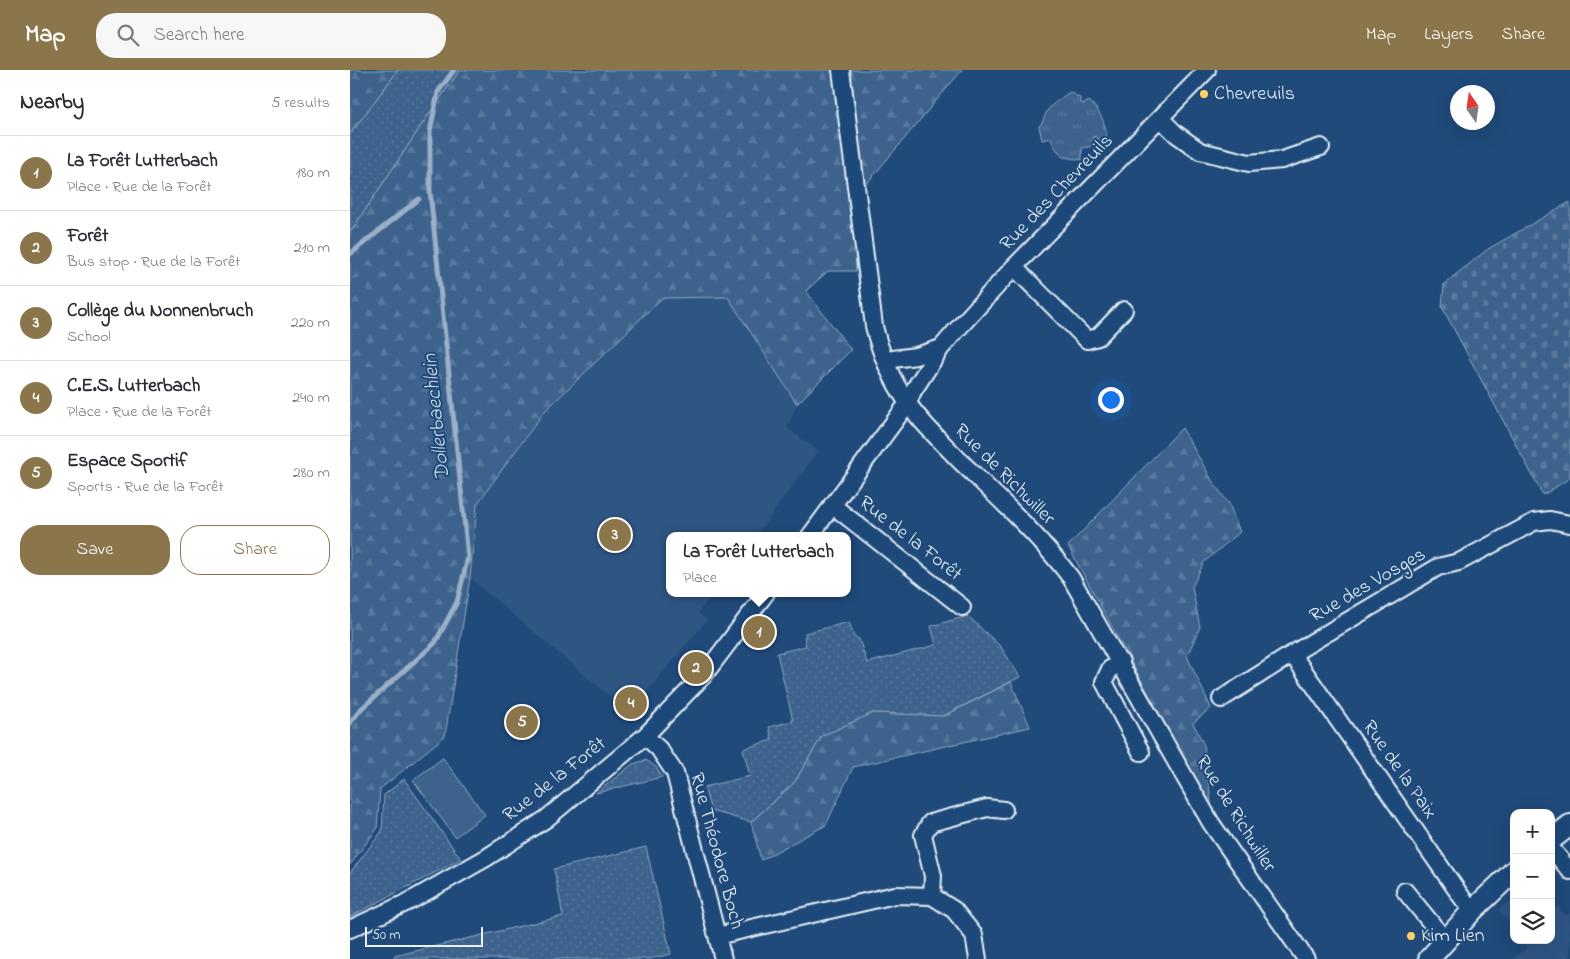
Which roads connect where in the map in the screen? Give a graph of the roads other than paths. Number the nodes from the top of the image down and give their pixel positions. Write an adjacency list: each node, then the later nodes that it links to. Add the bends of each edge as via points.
1 (841, 70): 8 (street, Rue de Richwiller, via 871,311 877,342)
2 (1208, 70): 3 (street, Rue des Chevreuils)
3 (1160, 118): 4 (street, via 1200,151 1249,163 1282,160); 5 (street, Rue des Chevreuils)
4 (1321, 147)
5 (1014, 267): 6 (street, via 1087,340 1098,337); 7 (street, Rue des Chevreuils)
6 (1124, 310)
7 (941, 348): 8 (street); 9 (street, Rue des Chevreuils)
8 (886, 362): 9 (street, Rue de Richwiller)
9 (908, 403): 10 (street, Rue de la Forêt); 16 (street, Rue de Richwiller, via 929,429 1052,553)
10 (832, 505): 12 (street, Rue de la Forêt); 14 (street, Rue de la Forêt)
11 (1570, 524): 15 (street, Rue des Vosges, via 1550,520 1534,522 1459,562 1438,568)
12 (813, 532)
13 (763, 597): 18 (street, Rue de la Forêt, via 704,675)
14 (962, 607)
15 (1292, 654): 17 (street, Rue des Vosges); 28 (street, Rue de la Paix)
16 (1120, 662): 19 (street, via 1110,669 1104,682); 34 (street, Rue de Richwiller, via 1211,823)
17 (1221, 699)
18 (645, 736): 29 (street, Rue de la Forêt, via 546,819 410,901); 30 (street, Rue Théodore Boch, via 659,749 674,773)
19 (1141, 752)
20 (1004, 810): 27 (street, via 987,808 930,823 923,835 933,876)
21 (1570, 825): 22 (main road)
22 (1555, 837)
23 (1555, 853): 24 (street)
24 (1570, 871)
25 (1510, 875): 28 (main road)
26 (1405, 891): 31 (street)
27 (932, 896): 30 (street, via 895,894); 33 (street, via 954,910 974,935)
28 (1473, 910): 31 (main road)
29 (350, 929)
30 (717, 936): 32 (street, Rue Théodore Boch)
31 (1446, 940): 35 (main road)
32 (718, 958)
33 (978, 959)
34 (1306, 959)
35 (1429, 959)

